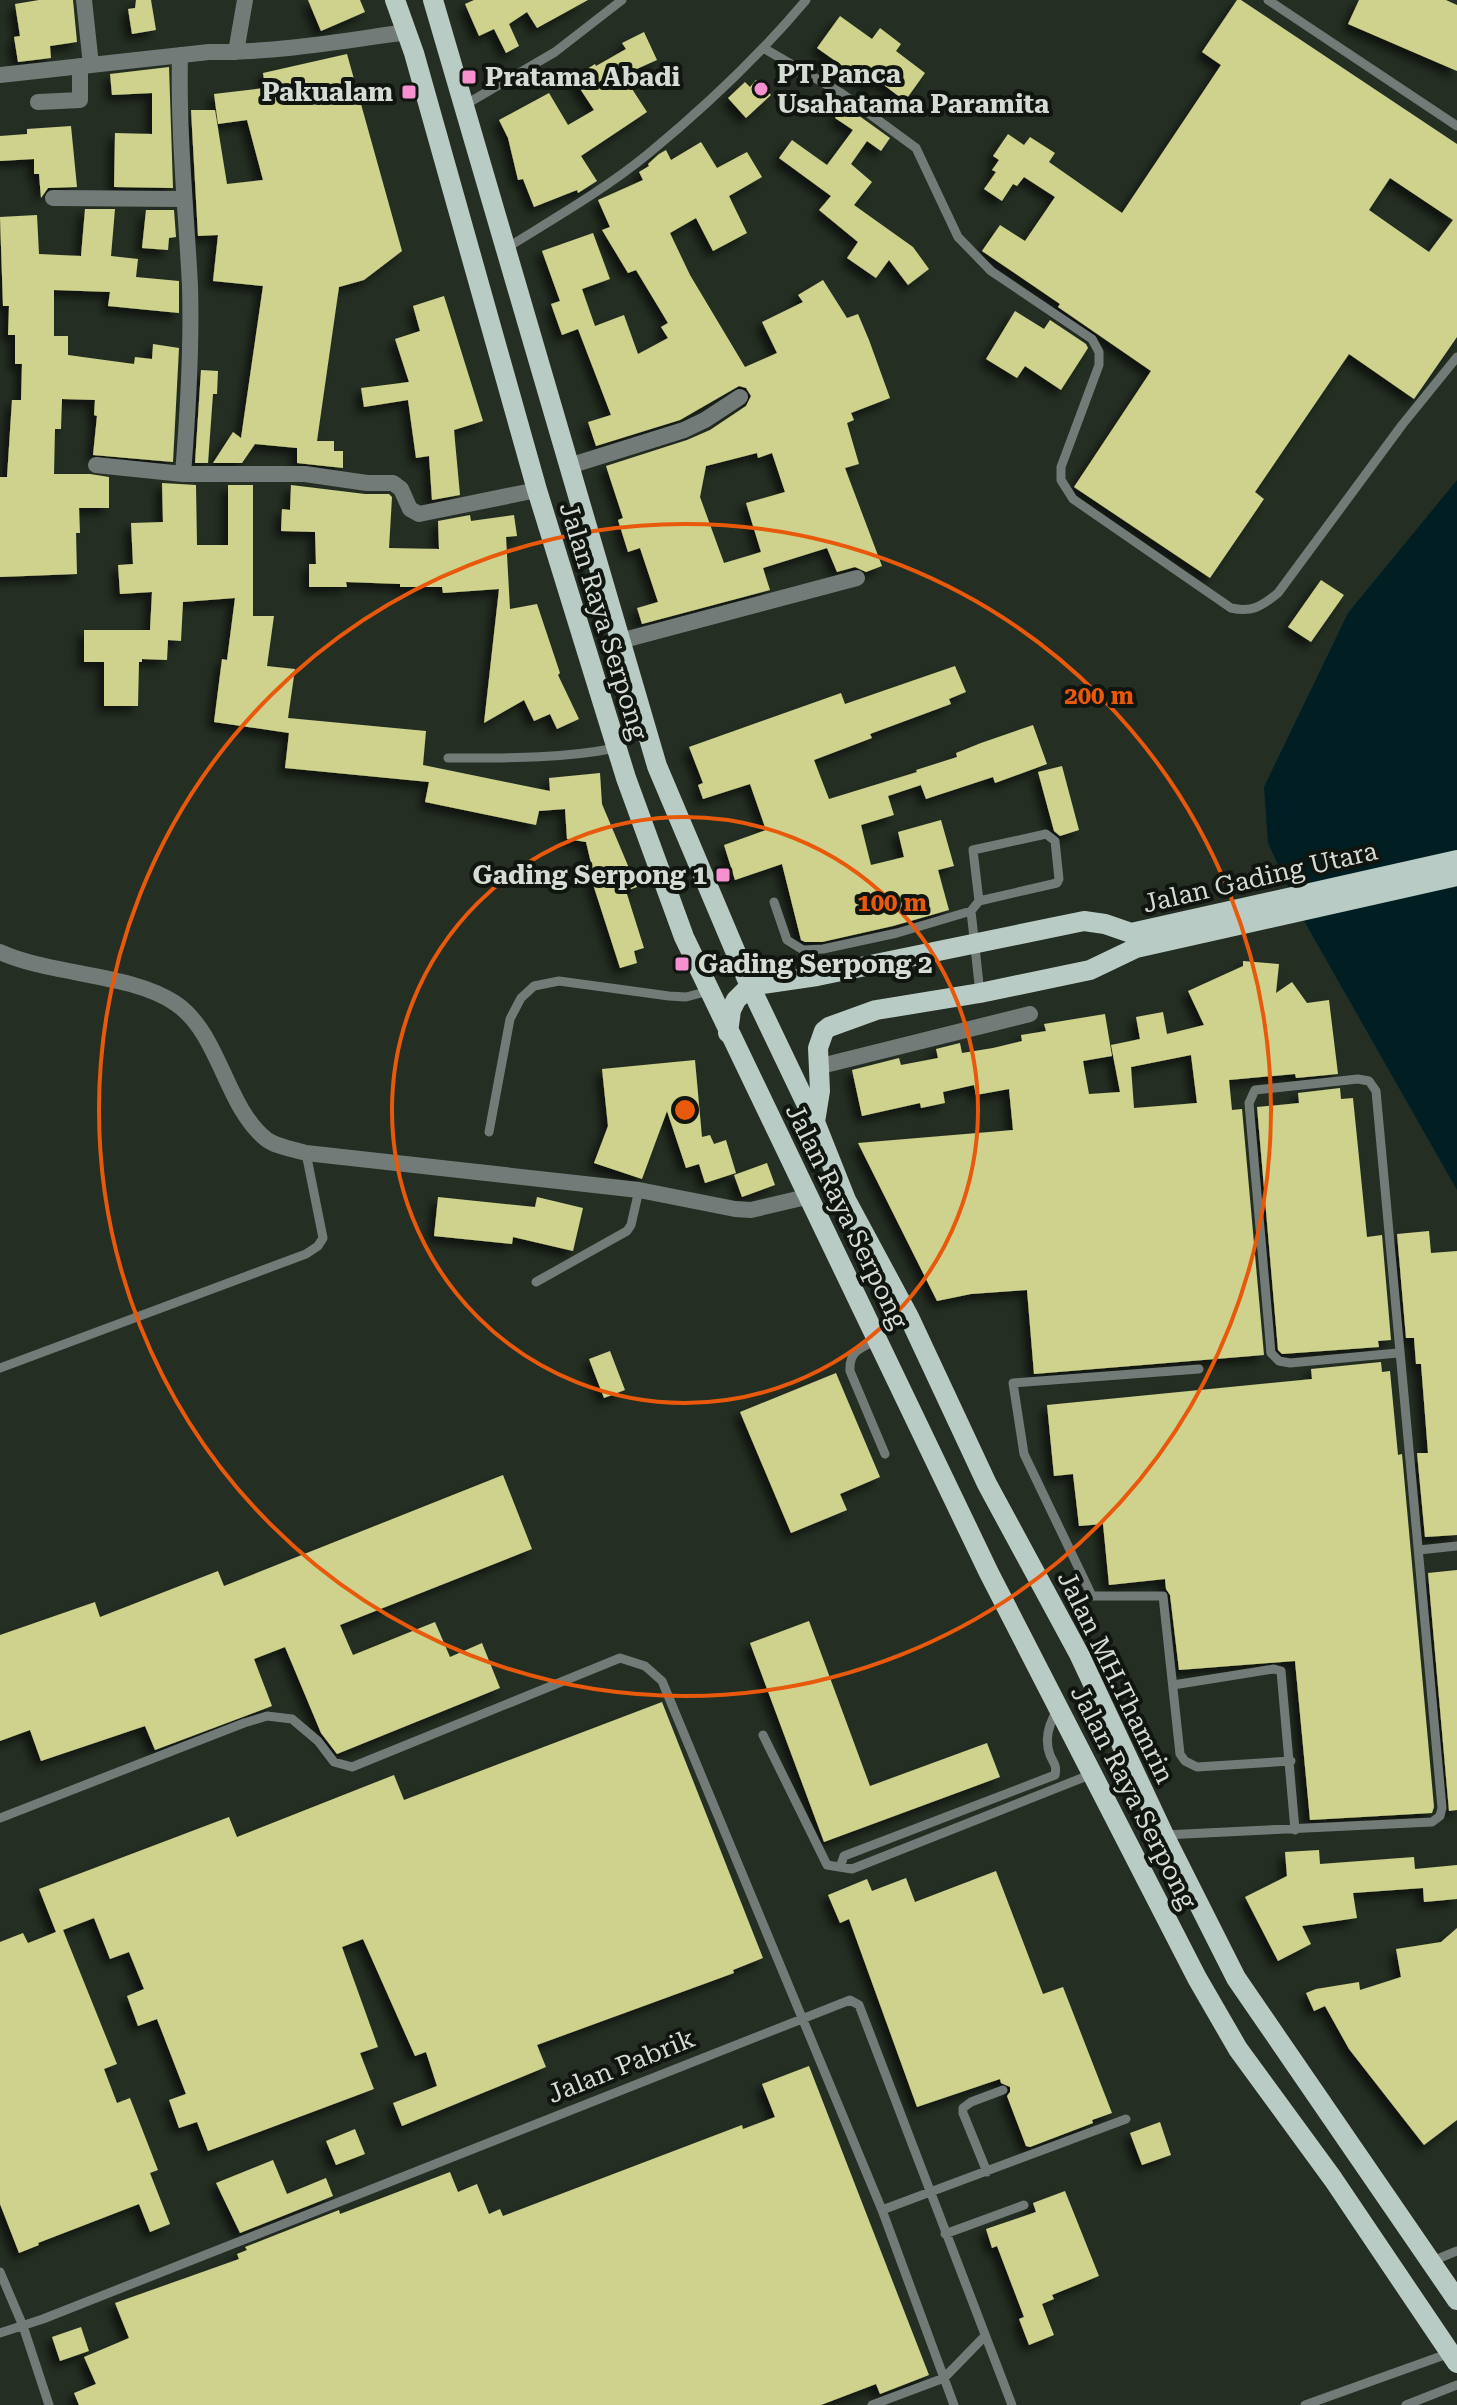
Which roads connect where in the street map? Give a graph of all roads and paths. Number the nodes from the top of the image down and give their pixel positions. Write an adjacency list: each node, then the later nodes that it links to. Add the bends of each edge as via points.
1 (84, 0): 12 (street)
2 (245, 0): 10 (street)
3 (395, 0): 8 (main road, Jalan Raya Serpong)
4 (433, 0): 15 (main road, Jalan Raya Serpong)
5 (622, 0): 15 (lane, via 555,52)
6 (806, 0): 9 (lane)
7 (1268, 0): 16 (lane)
8 (407, 32): 10 (street); 25 (main road, Jalan Raya Serpong)
9 (765, 49): 19 (lane, via 647,155); 20 (lane, via 841,93 916,148 958,237 991,271 1092,339 1099,365 1061,467 1061,480 1073,499 1231,608 1256,609 1278,593)
10 (236, 52): 11 (street)
11 (180, 55): 12 (street); 18 (street)
12 (85, 65): 13 (street); 14 (street, via 79,101)
13 (0, 75)
14 (38, 102)
15 (463, 106): 19 (main road, Jalan Raya Serpong)
16 (1457, 126)
17 (53, 198): 18 (street)
18 (183, 199): 24 (street, via 190,286)
19 (505, 249): 23 (main road, Jalan Raya Serpong)
20 (1457, 357)
21 (740, 397): 23 (street, via 684,430)
22 (96, 465): 24 (street)
23 (569, 466): 27 (main road, Jalan Raya Serpong)
24 (183, 474): 25 (street, via 305,474 393,483 419,514)
25 (537, 490): 28 (main road, Jalan Raya Serpong)
26 (857, 578): 27 (street)
27 (620, 641): 38 (main road, Jalan Raya Serpong, via 657,766)
28 (616, 748): 29 (lane, via 551,757); 39 (main road, Jalan Raya Serpong, via 684,937)
29 (448, 758)
30 (1457, 860): 35 (main road, Jalan Gading Utara)
31 (1457, 876): 35 (main road, Jalan Gading Utara)
32 (979, 901): 32 (lane, via 973,850 1046,834 1055,841 1057,883); 34 (lane)
33 (774, 902): 34 (lane, via 787,940 803,950 850,944)
34 (971, 911): 36 (lane)
35 (1170, 933): 36 (main road, Jalan Gading Utara, via 1131,933 1084,921); 40 (main road, Jalan Gading Utara, via 1090,970)
36 (976, 936): 38 (main road, Jalan Gading Utara, via 817,976); 40 (lane)
37 (0, 952): 47 (street, via 152,991 177,1004 196,1023 251,1124 269,1141)
38 (750, 986): 42 (main road, via 731,1010); 43 (main road, Jalan Raya Serpong)
39 (709, 991): 42 (main road, Jalan Raya Serpong); 46 (lane, via 686,997 559,981 534,986 510,1019)
40 (980, 993): 44 (main road, Jalan Gading Utara, via 876,1010 835,1024 824,1031)
41 (1030, 1014): 44 (street)
42 (728, 1033): 49 (main road, Jalan Raya Serpong)
43 (779, 1048): 45 (main road, Jalan MH.Thamrin)
44 (817, 1067): 45 (main road, Jalan Gading Utara)
45 (815, 1122): 67 (main road, Jalan MH.Thamrin, via 846,1200 909,1317 987,1484 1079,1654)
46 (489, 1132)
47 (306, 1153): 48 (street); 53 (lane, via 323,1238 318,1246)
48 (639, 1190): 49 (street, via 751,1210); 50 (lane, via 627,1231)
49 (806, 1197): 51 (main road, Jalan Raya Serpong)
50 (536, 1282)
51 (877, 1340): 55 (lane, via 854,1351 850,1371); 59 (main road, Jalan Raya Serpong)
52 (1398, 1353): 52 (lane, via 1373,1085 1358,1079 1255,1090 1249,1103 1271,1353 1290,1363); 57 (lane)
53 (0, 1368)
54 (1199, 1369): 58 (lane, via 1013,1383 1024,1454 1092,1596 1163,1596)
55 (885, 1454)
56 (1457, 1546): 57 (lane)
57 (1419, 1550): 66 (lane, via 1440,1816 1432,1822)
58 (1173, 1685): 61 (lane, via 1180,1754 1190,1765); 61 (lane, via 1281,1671)
59 (1059, 1706): 62 (main road, Jalan Raya Serpong); 63 (lane, via 1047,1735 1055,1775)
60 (763, 1735): 68 (lane, via 827,1865)
61 (1291, 1761): 66 (lane)
62 (1092, 1774): 64 (lane); 84 (main road, Jalan Raya Serpong, via 1238,2049)
63 (1003, 1795): 64 (lane); 68 (lane, via 844,1856)
64 (1008, 1807): 68 (lane, via 852,1869)
65 (0, 1818): 69 (lane, via 267,1716 292,1719 334,1762 352,1767 620,1658 645,1666 662,1681)
66 (1295, 1830): 67 (lane)
67 (1164, 1835): 78 (main road, Jalan MH.Thamrin, via 1236,1978)
68 (840, 1867)
69 (802, 2018): 73 (lane, Jalan Pabrik, via 850,2000 859,2005); 75 (lane); 81 (lane, Jalan Pabrik)
70 (1003, 2090): 72 (lane, via 963,2108)
71 (1126, 2119): 72 (lane)
72 (987, 2172): 73 (lane)
73 (930, 2194): 75 (lane); 76 (lane, Jalan Pabrik)
74 (1024, 2205): 76 (lane)
75 (882, 2210): 85 (lane)
76 (945, 2234): 83 (lane, Jalan Pabrik)
77 (1457, 2251): 78 (lane)
78 (1430, 2262): 80 (main road, Jalan MH.Thamrin)
79 (0, 2272): 81 (lane)
80 (1457, 2300)
81 (23, 2326): 82 (lane, Jalan Pabrik); 87 (lane)
82 (0, 2333)
83 (985, 2336): 85 (lane); 90 (lane, Jalan Pabrik)
84 (1454, 2358): 91 (lane)
85 (944, 2378): 88 (lane); 89 (lane)
86 (1457, 2385): 92 (lane)
87 (49, 2405)
88 (872, 2405)
89 (954, 2405)
90 (1012, 2405)
91 (1305, 2405)
92 (1406, 2405)

